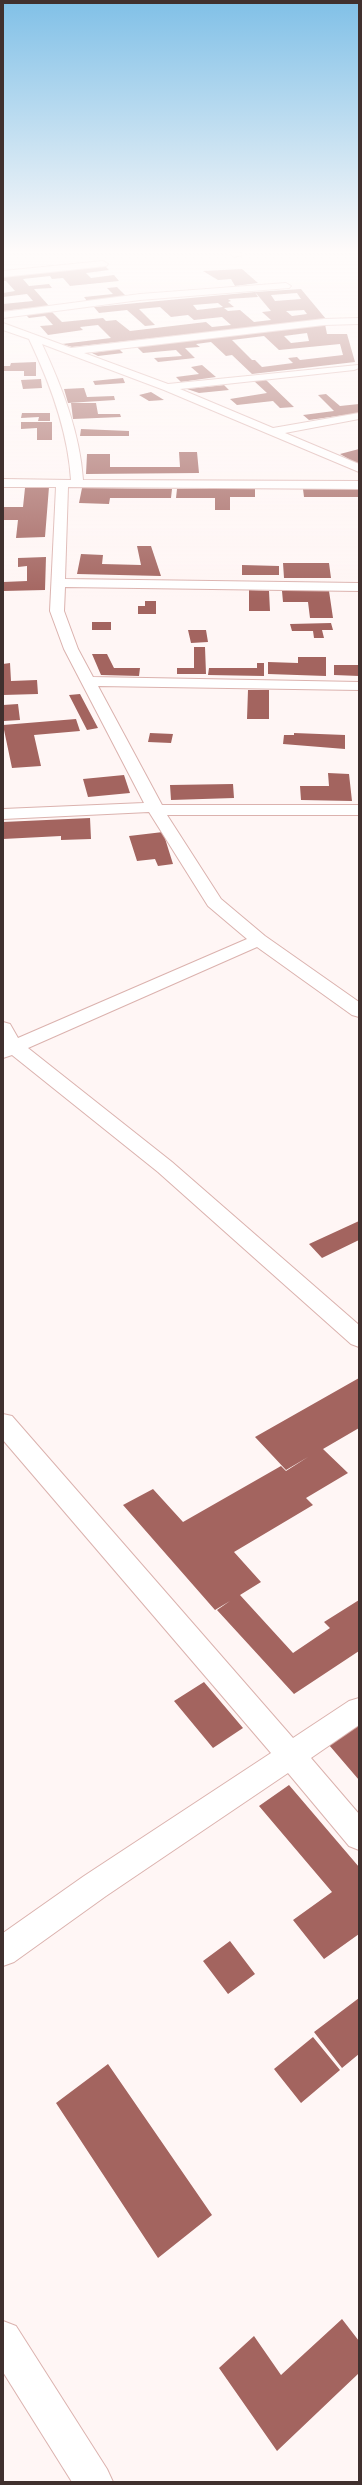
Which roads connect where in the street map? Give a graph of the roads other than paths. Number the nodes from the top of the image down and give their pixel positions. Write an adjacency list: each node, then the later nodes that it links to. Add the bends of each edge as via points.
1 (45, 367): 9 (street, via 66,424 77,464)
2 (111, 367): 4 (street)
3 (354, 367): 4 (street)
4 (168, 388): 6 (street)
5 (359, 416): 6 (street)
6 (274, 431): 7 (street)
7 (359, 468)
8 (3, 483): 9 (street)
9 (69, 483): 10 (street); 11 (street)
10 (359, 485)
11 (57, 583): 12 (street); 13 (street, via 57,612 71,649)
12 (359, 587)
13 (88, 682): 14 (street); 15 (street)
14 (359, 686)
15 (155, 809): 16 (street); 17 (street); 18 (street, via 214,902)
16 (359, 810)
17 (3, 814)
18 (259, 940): 19 (street); 21 (street)
19 (359, 1011)
20 (3, 1028): 21 (street)
21 (8, 1050): 22 (street, via 165,1167)
22 (359, 1338)
23 (3, 1423): 25 (street)
24 (359, 1710): 25 (street)
25 (291, 1755): 26 (street); 27 (street)
26 (359, 1836)
27 (3, 1951)
28 (3, 2339): 29 (street)
29 (94, 2482)

